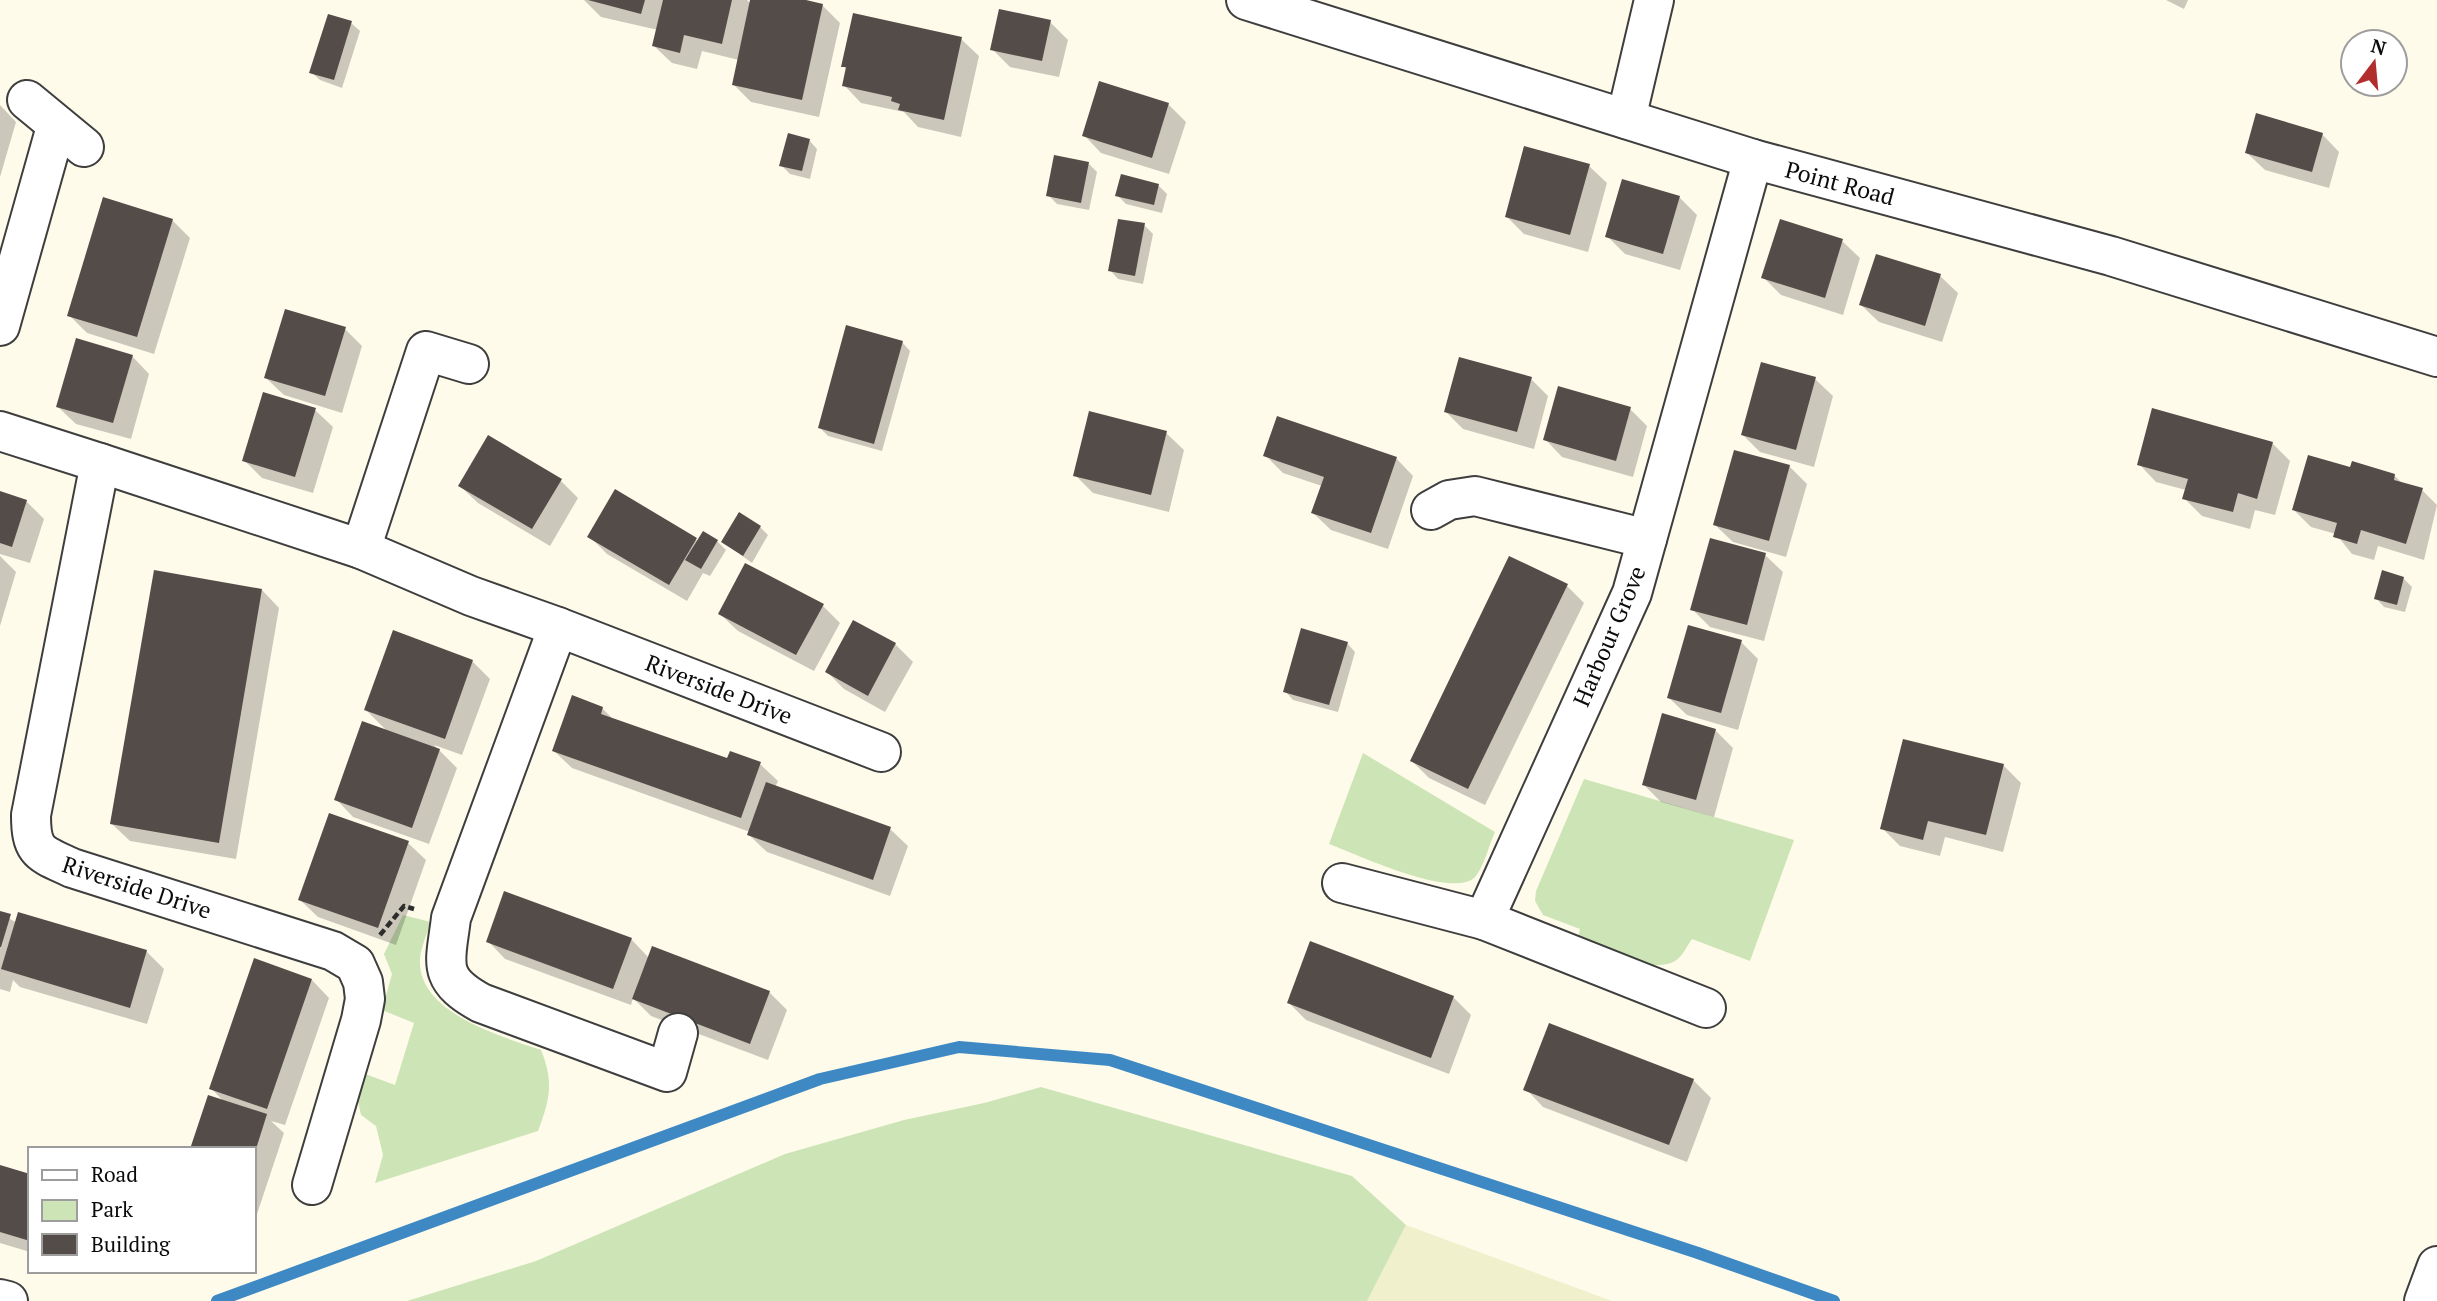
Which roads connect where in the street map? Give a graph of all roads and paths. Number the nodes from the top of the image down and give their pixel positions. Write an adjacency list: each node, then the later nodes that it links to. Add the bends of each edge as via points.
1 (1246, 0): 4 (street, Point Road)
2 (1654, 0): 4 (street)
3 (27, 100): 6 (street, via 70,137)
4 (1626, 119): 5 (street, Point Road)
5 (1753, 159): 7 (street, Point Road, via 2111,256); 12 (street, Harbour Grove)
6 (0, 326)
7 (2437, 357)
8 (469, 364): 13 (street, via 426,351)
9 (0, 431): 10 (street, Riverside Drive)
10 (100, 463): 13 (street, Riverside Drive); 19 (street, Riverside Drive, via 31,815 31,840 40,853 72,868 311,943)
11 (1431, 510): 12 (street, via 1450,500 1475,496)
12 (1647, 538): 18 (street, Harbour Grove, via 1632,593)
13 (362, 549): 14 (street, Riverside Drive)
14 (558, 627): 15 (street, Riverside Drive); 17 (street)
15 (881, 752)
16 (1342, 883): 18 (street)
17 (452, 918): 19 (path, via 404,906); 21 (street, via 444,961 448,975 463,993 481,1003 667,1072)
18 (1484, 920): 20 (street)
19 (355, 964): 22 (street, via 365,999 361,1020)
20 (1706, 1007)
21 (678, 1033)
22 (312, 1185)
23 (2437, 1266): 26 (street)
24 (0, 1299): 25 (street)
25 (9, 1301)
26 (2424, 1301)

